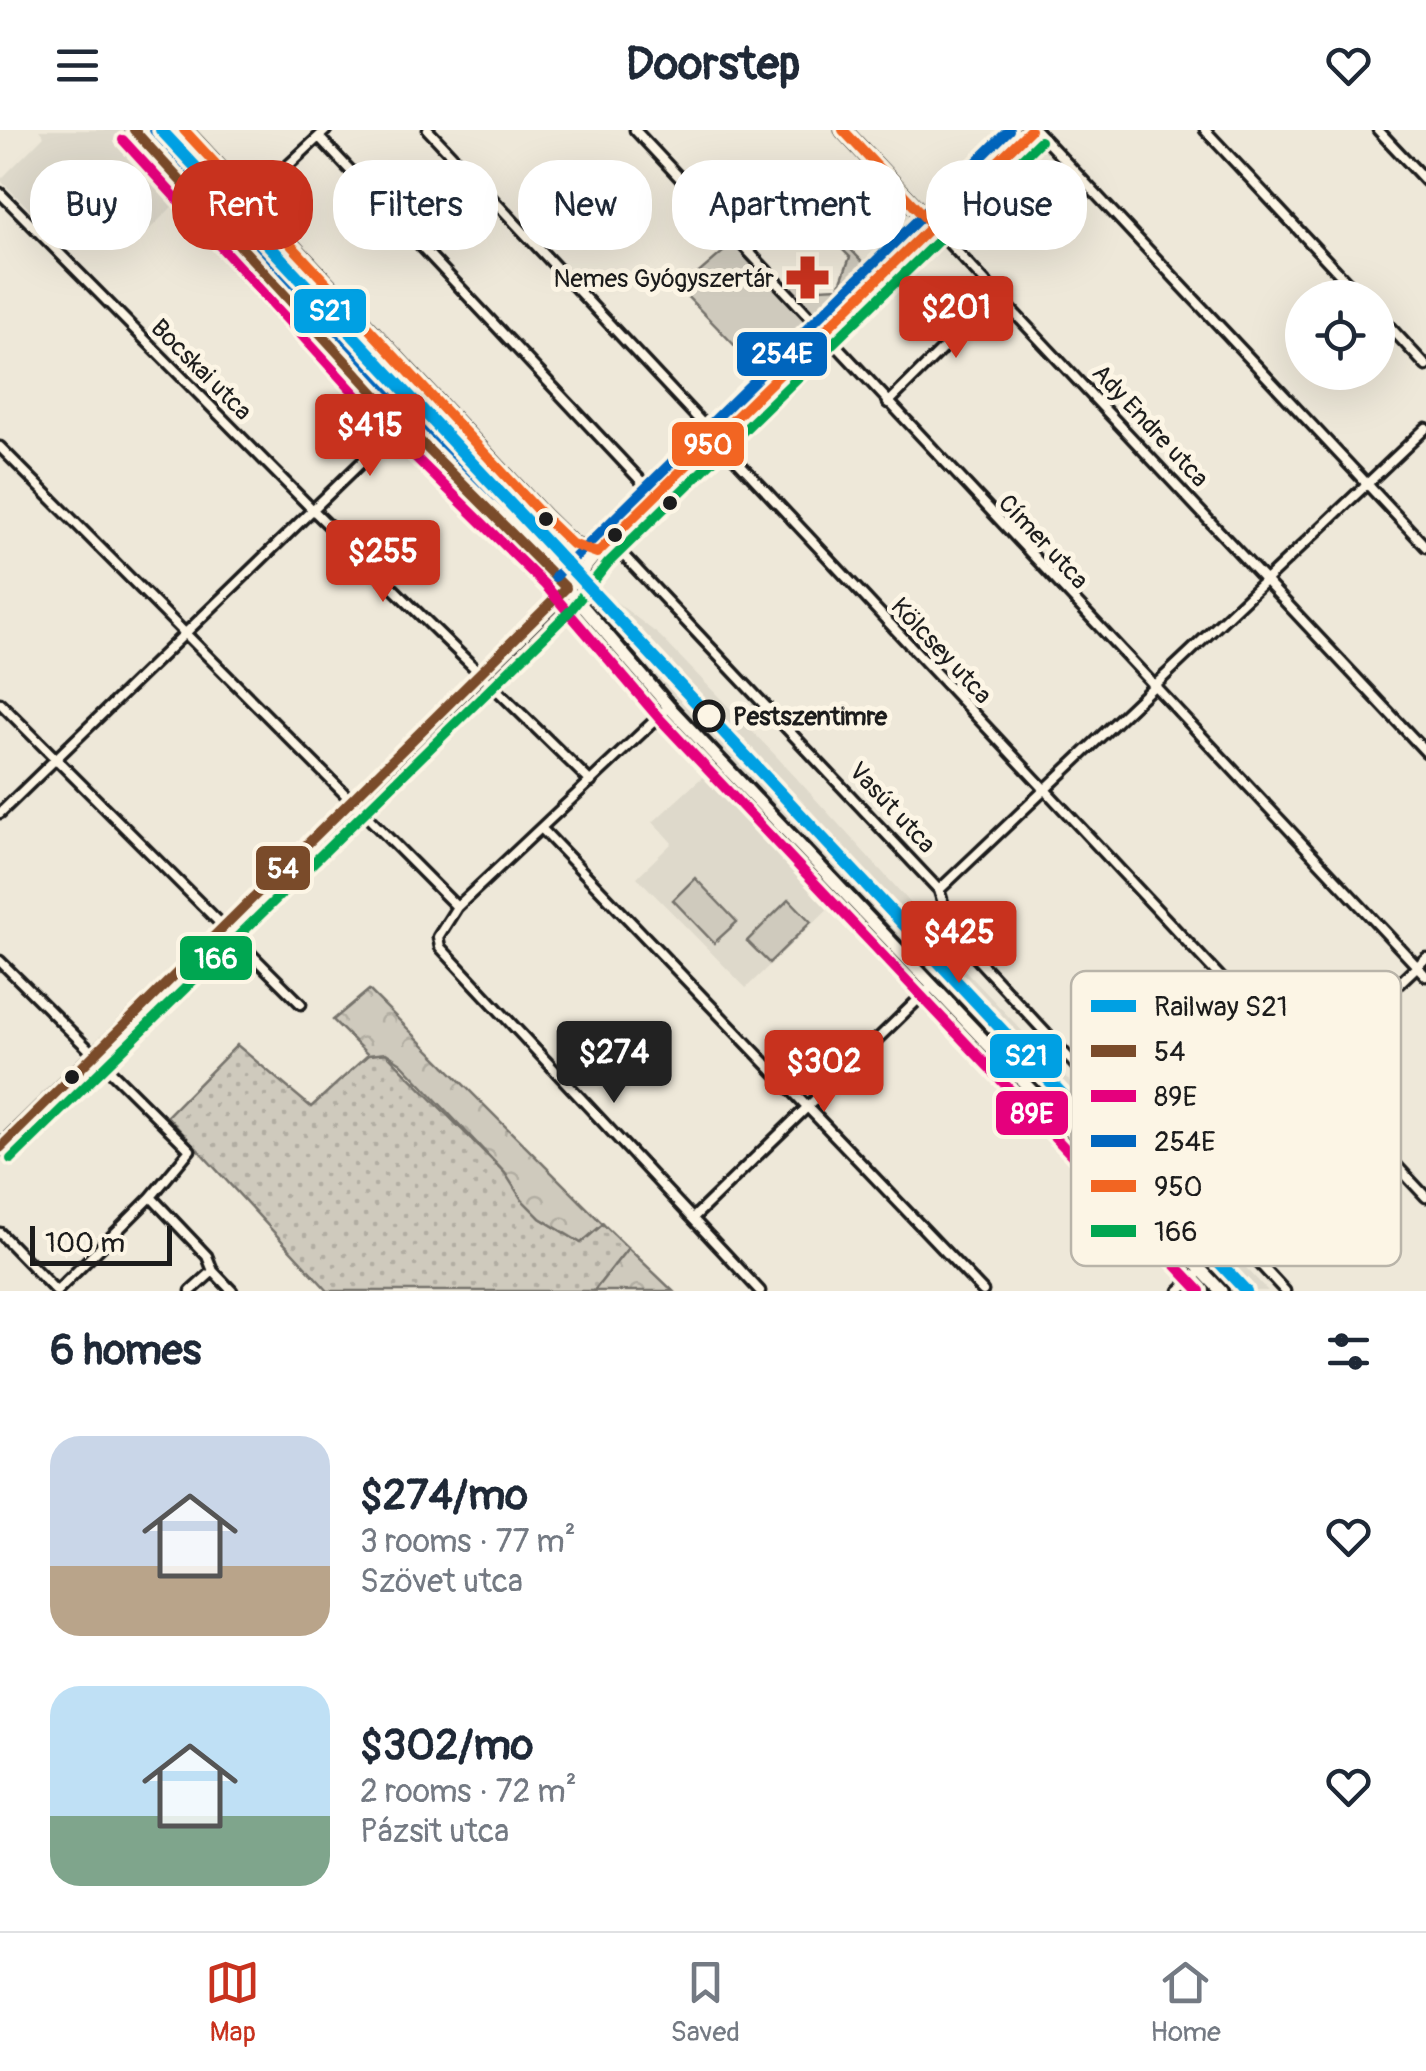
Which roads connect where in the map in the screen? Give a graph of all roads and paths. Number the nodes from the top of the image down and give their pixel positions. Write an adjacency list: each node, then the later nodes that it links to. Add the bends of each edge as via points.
1 (134, 130): 25 (street)
2 (184, 130): 10 (street)
3 (428, 130): 27 (street, Kölcsey utca)
4 (636, 130): 22 (street, Címer utca)
5 (843, 130): 15 (street, Ady Endre utca)
6 (1033, 130): 12 (street); 29 (street)
7 (1205, 130): 19 (street)
8 (1378, 130): 13 (street)
9 (322, 133): 11 (street); 30 (street)
10 (212, 160)
11 (294, 160)
12 (1000, 160)
13 (1426, 182)
14 (0, 193): 31 (street, Bocskai utca)
15 (926, 219)
16 (926, 229): 22 (street)
17 (295, 250): 34 (street, via 556,529)
18 (956, 250): 20 (street, Ady Endre utca)
19 (1345, 280)
20 (998, 294): 24 (street); 35 (street, Ady Endre utca)
21 (1395, 332): 23 (street)
22 (824, 333): 24 (street, Címer utca); 27 (street)
23 (1426, 366)
24 (888, 402): 39 (street, Címer utca)
25 (402, 422): 31 (street); 36 (street)
26 (1426, 428): 29 (street)
27 (716, 440): 30 (street); 45 (street, Kölcsey utca)
28 (0, 447): 37 (street)
29 (1366, 484): 33 (street); 35 (street)
30 (657, 498): 32 (street)
31 (312, 509): 37 (street); 38 (street, Bocskai utca)
32 (611, 542): 34 (street); 49 (street, Vasút utca)
33 (1426, 547)
34 (597, 553): 36 (street)
35 (1265, 580): 39 (street); 42 (street, Ady Endre utca)
36 (566, 588): 38 (street); 41 (street)
37 (184, 634): 43 (street); 46 (street)
38 (480, 674): 44 (street, Bocskai utca); 46 (street)
39 (1154, 688): 45 (street); 54 (street, Címer utca)
40 (0, 703): 43 (street)
41 (670, 707): 44 (street); 58 (street)
42 (1426, 752)
43 (56, 759): 47 (street); 51 (street)
44 (590, 782): 48 (street)
45 (1046, 790): 49 (street); 55 (street, Kölcsey utca)
46 (352, 802): 50 (street); 51 (street)
47 (0, 813)
48 (544, 830): 50 (street); 62 (street)
49 (939, 890): 61 (street, Vasút utca, via 952,932)
50 (457, 907): 68 (street, via 442,926 440,946)
51 (222, 928): 59 (street); 60 (street)
52 (1426, 958): 54 (street)
53 (0, 960): 60 (street)
54 (1418, 967): 56 (street, Címer utca); 57 (street)
55 (1215, 971)
56 (1426, 976)
57 (1401, 983)
58 (931, 987): 62 (street); 63 (street)
59 (301, 1004)
60 (94, 1055): 64 (street); 66 (street, via 190,1150)
61 (1071, 1060)
62 (808, 1104): 68 (street); 80 (street)
63 (1071, 1133)
64 (0, 1148)
65 (1401, 1170): 67 (street, Kölcsey utca)
66 (151, 1197): 75 (street, via 207,1256); 76 (street)
67 (1426, 1197)
68 (692, 1218): 79 (street)
69 (0, 1233): 70 (street)
70 (10, 1244): 71 (street); 76 (street)
71 (0, 1253)
72 (1198, 1266): 74 (street)
73 (1262, 1266): 83 (street, Vasút utca)
74 (1202, 1270): 81 (street); 82 (street)
75 (213, 1271): 77 (street); 78 (street)
76 (57, 1291)
77 (192, 1291)
78 (232, 1291)
79 (760, 1291)
80 (983, 1291)
81 (1179, 1291)
82 (1221, 1291)
83 (1285, 1291)

